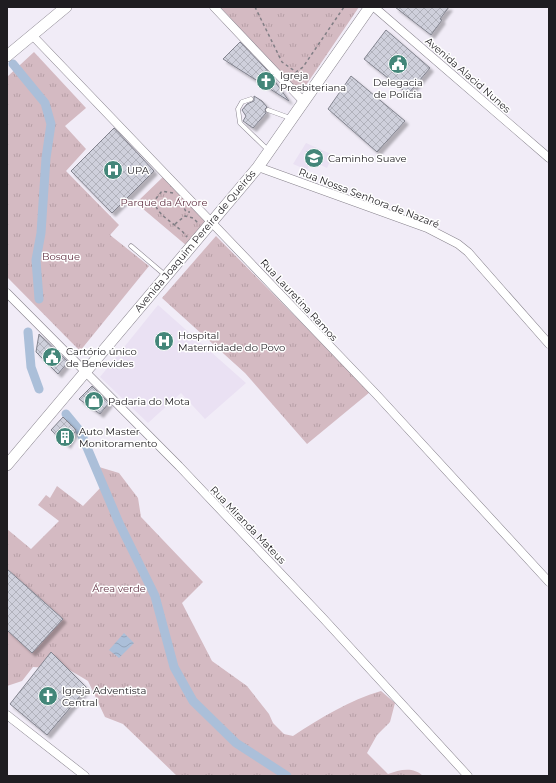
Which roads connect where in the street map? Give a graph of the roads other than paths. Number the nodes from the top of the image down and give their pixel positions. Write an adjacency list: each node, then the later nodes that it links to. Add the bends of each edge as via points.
1 (65, 7): 5 (main road)
2 (214, 7): 8 (street)
3 (370, 7): 8 (main road, Avenida Joaquim Pereira de Queirós)
4 (374, 7): 12 (street, Avenida Alacid Nunes)
5 (32, 35): 6 (main road); 14 (street, Rua Lauretina Ramos, via 180,190)
6 (7, 56)
7 (251, 99): 11 (lane, via 242,102 238,109 240,123)
8 (304, 102): 10 (main road, Avenida Joaquim Pereira de Queirós)
9 (268, 110): 10 (lane)
10 (292, 119): 11 (main road, Avenida Joaquim Pereira de Queirós)
11 (270, 151): 13 (main road, Avenida Joaquim Pereira de Queirós)
12 (549, 158)
13 (258, 167): 14 (main road, Avenida Joaquim Pereira de Queirós); 18 (street, Rua Nossa Senhora de Nazaré, via 427,228 458,244 478,263)
14 (209, 226): 16 (main road, Avenida Joaquim Pereira de Queirós); 21 (street, Rua Lauretina Ramos, via 465,489)
15 (131, 246): 16 (lane)
16 (167, 277): 19 (main road, Avenida Joaquim Pereira de Queirós)
17 (7, 293): 19 (street, Rua Miranda Mateus)
18 (549, 344)
19 (85, 372): 20 (main road, Avenida Joaquim Pereira de Queirós); 24 (street, Rua Miranda Mateus, via 179,466)
20 (7, 465)
21 (549, 582)
22 (7, 715): 23 (street)
23 (85, 776)
24 (468, 776)

